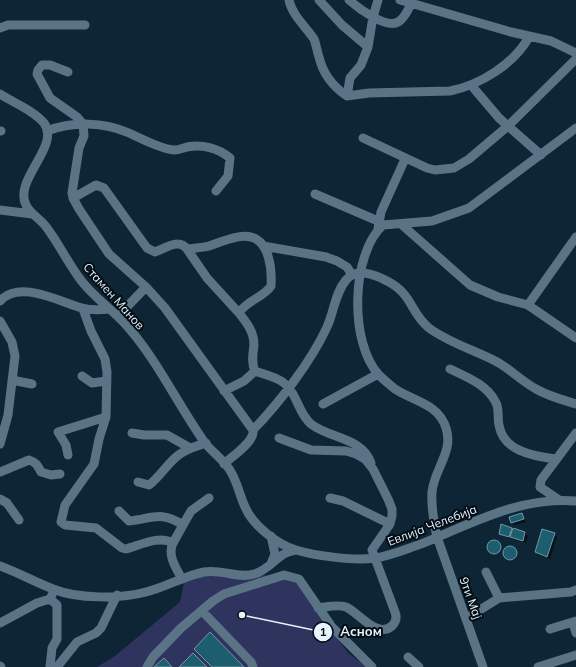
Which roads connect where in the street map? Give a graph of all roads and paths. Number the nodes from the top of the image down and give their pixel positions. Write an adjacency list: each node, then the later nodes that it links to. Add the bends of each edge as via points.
1 (289, 0): 17 (street, via 314,40 321,65 330,82)
2 (319, 0): 11 (street, via 342,25)
3 (349, 0): 7 (street)
4 (378, 0): 7 (street)
5 (400, 0): 6 (street)
6 (411, 4): 7 (street, via 400,21 395,23); 10 (street)
7 (373, 17): 11 (street)
8 (85, 25): 9 (street, via 8,25)
9 (0, 28)
10 (529, 37): 12 (street, via 551,41); 15 (street, via 508,61)
11 (368, 47): 17 (street, via 361,65 350,78)
12 (576, 53)
13 (576, 59): 19 (street)
14 (68, 72): 18 (street, via 50,65 42,65 37,74 50,98)
15 (471, 85): 17 (street, via 450,91); 19 (street)
16 (0, 94): 21 (street, via 37,116 46,125)
17 (347, 96)
18 (83, 124): 21 (street); 25 (street, via 118,129 148,143 175,150 188,147 214,148 230,158 228,176); 27 (street, via 84,136 79,148)
19 (508, 126): 23 (street); 24 (street, via 454,168 435,170)
20 (576, 128): 23 (street)
21 (47, 131): 29 (street, Стамен Манов, via 44,147 24,190 24,198)
22 (363, 138): 24 (street)
23 (542, 154): 30 (street, via 469,208 441,219)
24 (405, 159): 31 (street)
25 (216, 191)
26 (315, 194): 31 (street)
27 (73, 198): 34 (street, via 92,186 99,185 104,188 147,248 155,252 178,243 184,245); 36 (street, via 109,254)
28 (0, 210): 29 (street)
29 (32, 214): 40 (street, Стамен Манов, via 45,225 79,278)
30 (401, 224): 31 (street); 38 (street, via 470,285 498,297)
31 (378, 225): 35 (street)
32 (576, 237): 38 (street)
33 (263, 246): 34 (street, via 249,237); 35 (street, via 326,257); 41 (street, via 271,269 271,286 247,303)
34 (187, 250): 41 (street, via 204,275)
35 (356, 274): 47 (street, 9ти Мај, via 360,336 366,354); 52 (street, via 342,286 321,340); 55 (street, via 368,274 386,280 400,289 411,302 418,317 430,328 500,364 536,389)
36 (146, 287): 42 (street); 53 (street, via 165,308)
37 (0, 301): 39 (street, via 9,294 34,292)
38 (528, 305): 44 (street)
39 (83, 309): 40 (street); 50 (street, via 105,359)
40 (109, 309): 42 (street, Стамен Манов)
41 (239, 313): 46 (street, via 253,335 252,366)
42 (118, 316): 61 (street, Стамен Манов, via 157,366)
43 (0, 321): 49 (street, via 14,350)
44 (576, 338)
45 (450, 369): 65 (street, via 472,379 489,393 498,407 498,424 502,434 513,447)
46 (255, 371): 52 (street); 53 (street, via 244,381)
47 (378, 374): 54 (street); 81 (street, 9ти Мај, via 395,389 434,409 440,414 446,428 447,449 432,491)
48 (82, 376): 50 (street, via 92,383)
49 (12, 380): 51 (street); 62 (street, via 8,415)
50 (106, 381): 56 (street)
51 (32, 384)
52 (288, 387): 57 (street); 67 (street, via 303,415 311,424 362,447 369,456)
53 (224, 391): 57 (street)
54 (323, 404)
55 (576, 404)
56 (106, 416): 64 (street, via 58,432 66,445); 82 (street, via 94,464 65,506 62,522 65,525 96,528 126,549 159,539)
57 (253, 430): 66 (street, via 254,434 250,441)
58 (132, 433): 63 (street, via 167,435)
59 (576, 433): 65 (street)
60 (279, 438): 67 (street, via 311,450 346,451 356,454 365,459)
61 (206, 443): 63 (street); 66 (street, Стамен Манов)
62 (0, 444)
63 (190, 448): 70 (street, via 178,455 149,485)
64 (68, 455)
65 (555, 459): 74 (street, via 541,480 540,487)
66 (224, 464): 80 (street, Стамен Манов, via 236,483 246,510)
67 (373, 469): 78 (street, via 392,509)
68 (0, 472): 69 (street, via 29,460 44,474)
69 (60, 474)
70 (138, 482)
71 (209, 498): 79 (street, via 191,511)
72 (330, 498): 78 (street, via 343,501)
73 (0, 500): 77 (street, via 7,503)
74 (559, 500): 75 (street, Евлија Челебија); 81 (street, Евлија Челебија, via 510,509)
75 (576, 501)
76 (119, 511): 79 (street, via 129,521 157,516 176,520)
77 (19, 520)
78 (390, 524): 84 (street, via 372,550)
79 (183, 525): 82 (street)
80 (271, 536): 83 (street, Стамен Манов); 85 (street, via 275,554)
81 (437, 537): 84 (street, Евлија Челебија, via 402,551); 98 (street, 9ти Мај)
82 (173, 543): 89 (street, via 170,551)
83 (296, 550): 84 (street, Евлија Челебија, via 349,559); 85 (street, via 284,554)
84 (375, 558): 96 (street, via 395,612 396,620 393,625 389,628 377,628 340,605)
85 (271, 564): 88 (street, via 259,573)
86 (0, 566): 91 (street)
87 (486, 572): 94 (street)
88 (245, 576): 89 (street, via 219,571); 90 (street)
89 (182, 579): 93 (street, via 146,592)
90 (239, 589): 96 (street, via 290,576 299,579); 97 (street, via 224,594)
91 (54, 590): 93 (street, via 90,596); 95 (street)
92 (576, 590): 94 (street)
93 (117, 595): 106 (street, via 101,628 77,642)
94 (499, 598): 98 (street)
95 (50, 599): 100 (street, via 37,603); 105 (street, via 57,605 57,639 52,648)
96 (318, 608): 109 (street, via 346,642)
97 (202, 611): 107 (street, via 153,656); 108 (street)
98 (467, 618): 111 (street, 9ти Мај)
99 (574, 622): 101 (street); 102 (street)
100 (0, 623)
101 (550, 629)
102 (576, 633)
103 (576, 655): 112 (street)
104 (408, 657): 110 (street)
105 (50, 667)
106 (57, 667)
107 (147, 667)
108 (253, 667)
109 (372, 667)
110 (419, 667)
111 (483, 667)
112 (538, 667)

